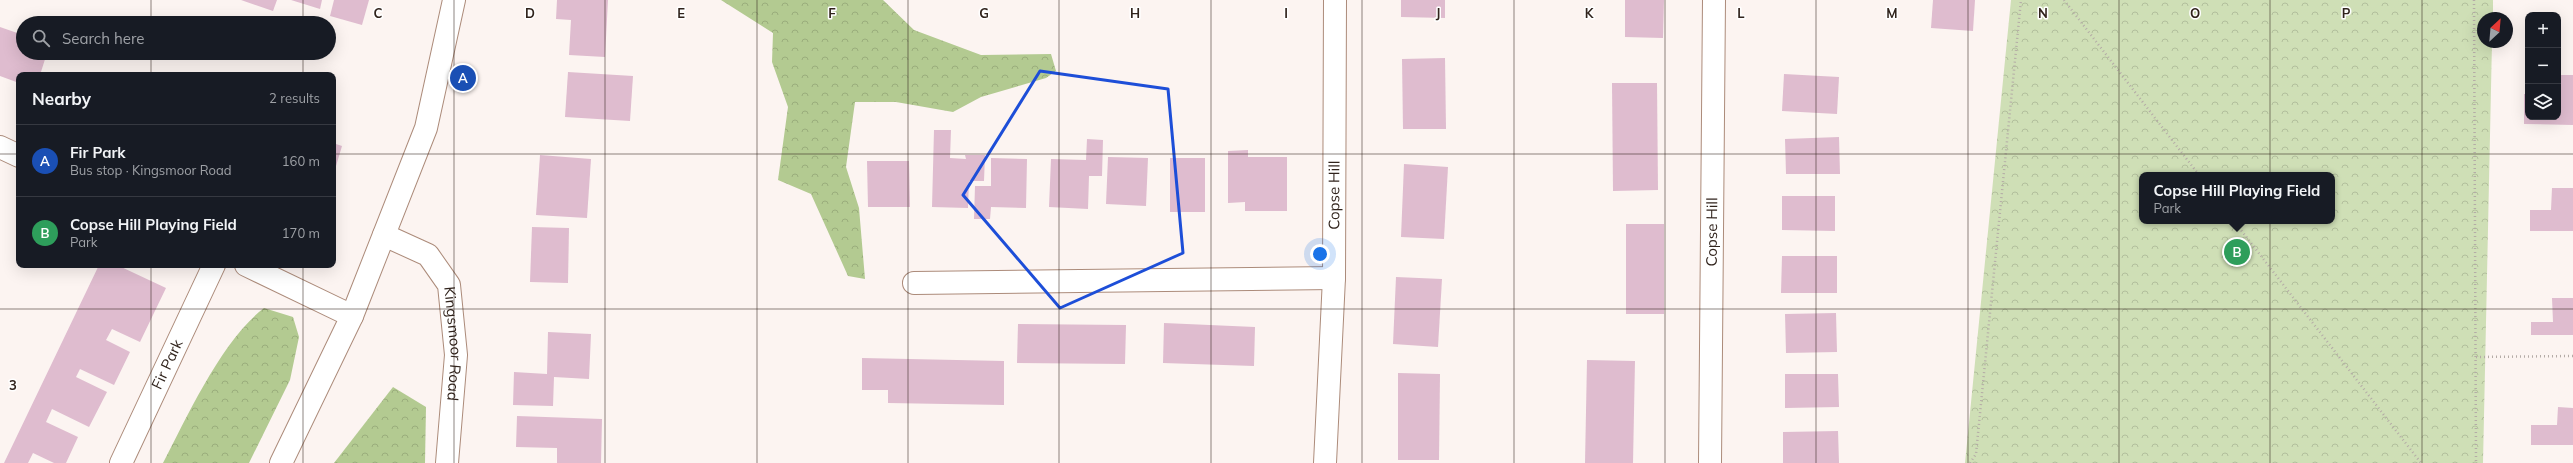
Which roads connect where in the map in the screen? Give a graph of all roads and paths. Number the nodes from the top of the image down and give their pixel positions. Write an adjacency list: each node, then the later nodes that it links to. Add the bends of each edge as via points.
1 (454, 0): 11 (street, via 426,128)
2 (1335, 0): 14 (street, Copse Hill)
3 (1714, 0): 23 (street, Copse Hill)
4 (2022, 0): 24 (path, via 1976,454)
5 (2064, 0): 9 (path)
6 (2474, 0): 18 (path)
7 (0, 147): 8 (street)
8 (16, 155)
9 (2197, 172)
10 (2236, 224): 25 (path)
11 (384, 235): 16 (street); 21 (street, Kingsmoor Road, via 428,255 449,285 456,355)
12 (213, 268): 19 (street, Fir Park)
13 (252, 268): 16 (street)
14 (1334, 278): 15 (street); 22 (street, Copse Hill)
15 (914, 283)
16 (352, 316): 20 (street)
17 (2573, 356): 18 (path)
18 (2476, 357): 26 (path)
19 (121, 463)
20 (281, 463)
21 (447, 463)
22 (1325, 463)
23 (1710, 463)
24 (1970, 463)
25 (2421, 463)
26 (2476, 463)

